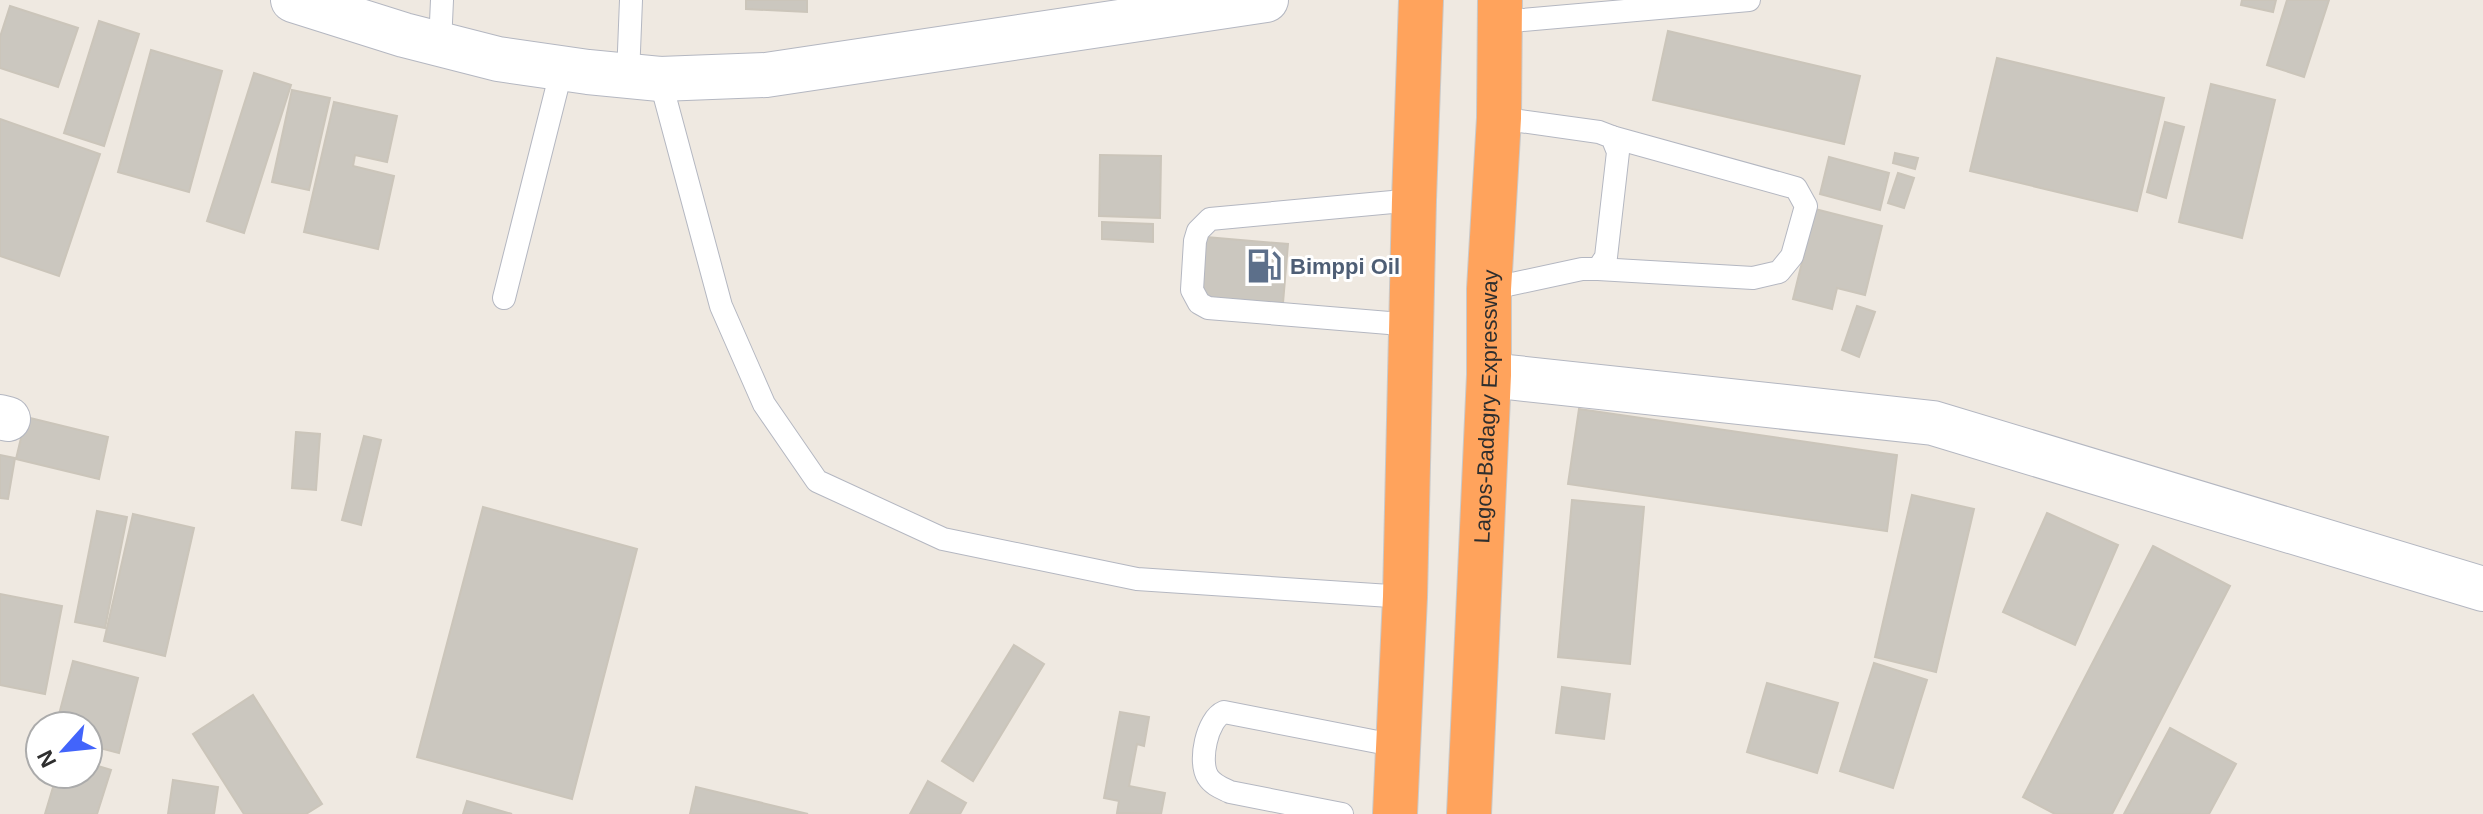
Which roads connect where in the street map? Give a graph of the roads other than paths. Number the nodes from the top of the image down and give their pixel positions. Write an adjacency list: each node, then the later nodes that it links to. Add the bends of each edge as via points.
1 (293, 0): 8 (street)
2 (442, 0): 8 (lane)
3 (631, 0): 10 (lane)
4 (1266, 0): 10 (street, via 766,75)
5 (1421, 0): 13 (highway)
6 (1749, 0): 7 (lane)
7 (1500, 11): 11 (highway, Lagos-Badagry Expressway)
8 (440, 44): 9 (street)
9 (562, 68): 10 (street); 16 (lane)
10 (644, 77): 20 (lane, via 721,306 764,404 817,481 943,539 1137,579)
11 (1499, 118): 12 (lane); 15 (highway, Lagos-Badagry Expressway)
12 (1612, 137): 14 (lane, via 1618,152 1606,257); 14 (lane, via 1796,188 1806,206 1792,256 1779,272 1753,278)
13 (1414, 200): 17 (highway); 17 (lane, via 1210,219 1195,241 1192,290 1208,308)
14 (1598, 269): 15 (lane)
15 (1489, 289): 18 (highway, Lagos-Badagry Expressway)
16 (504, 298)
17 (1413, 325): 20 (highway)
18 (1489, 375): 19 (street, via 1933,423); 24 (highway, Lagos-Badagry Expressway)
19 (2483, 589)
20 (1405, 597): 21 (highway)
21 (1398, 746): 22 (lane, via 1224,712 1216,715 1209,725 1204,766 1215,785); 23 (highway)
22 (1342, 814)
23 (1395, 814)
24 (1469, 814)

